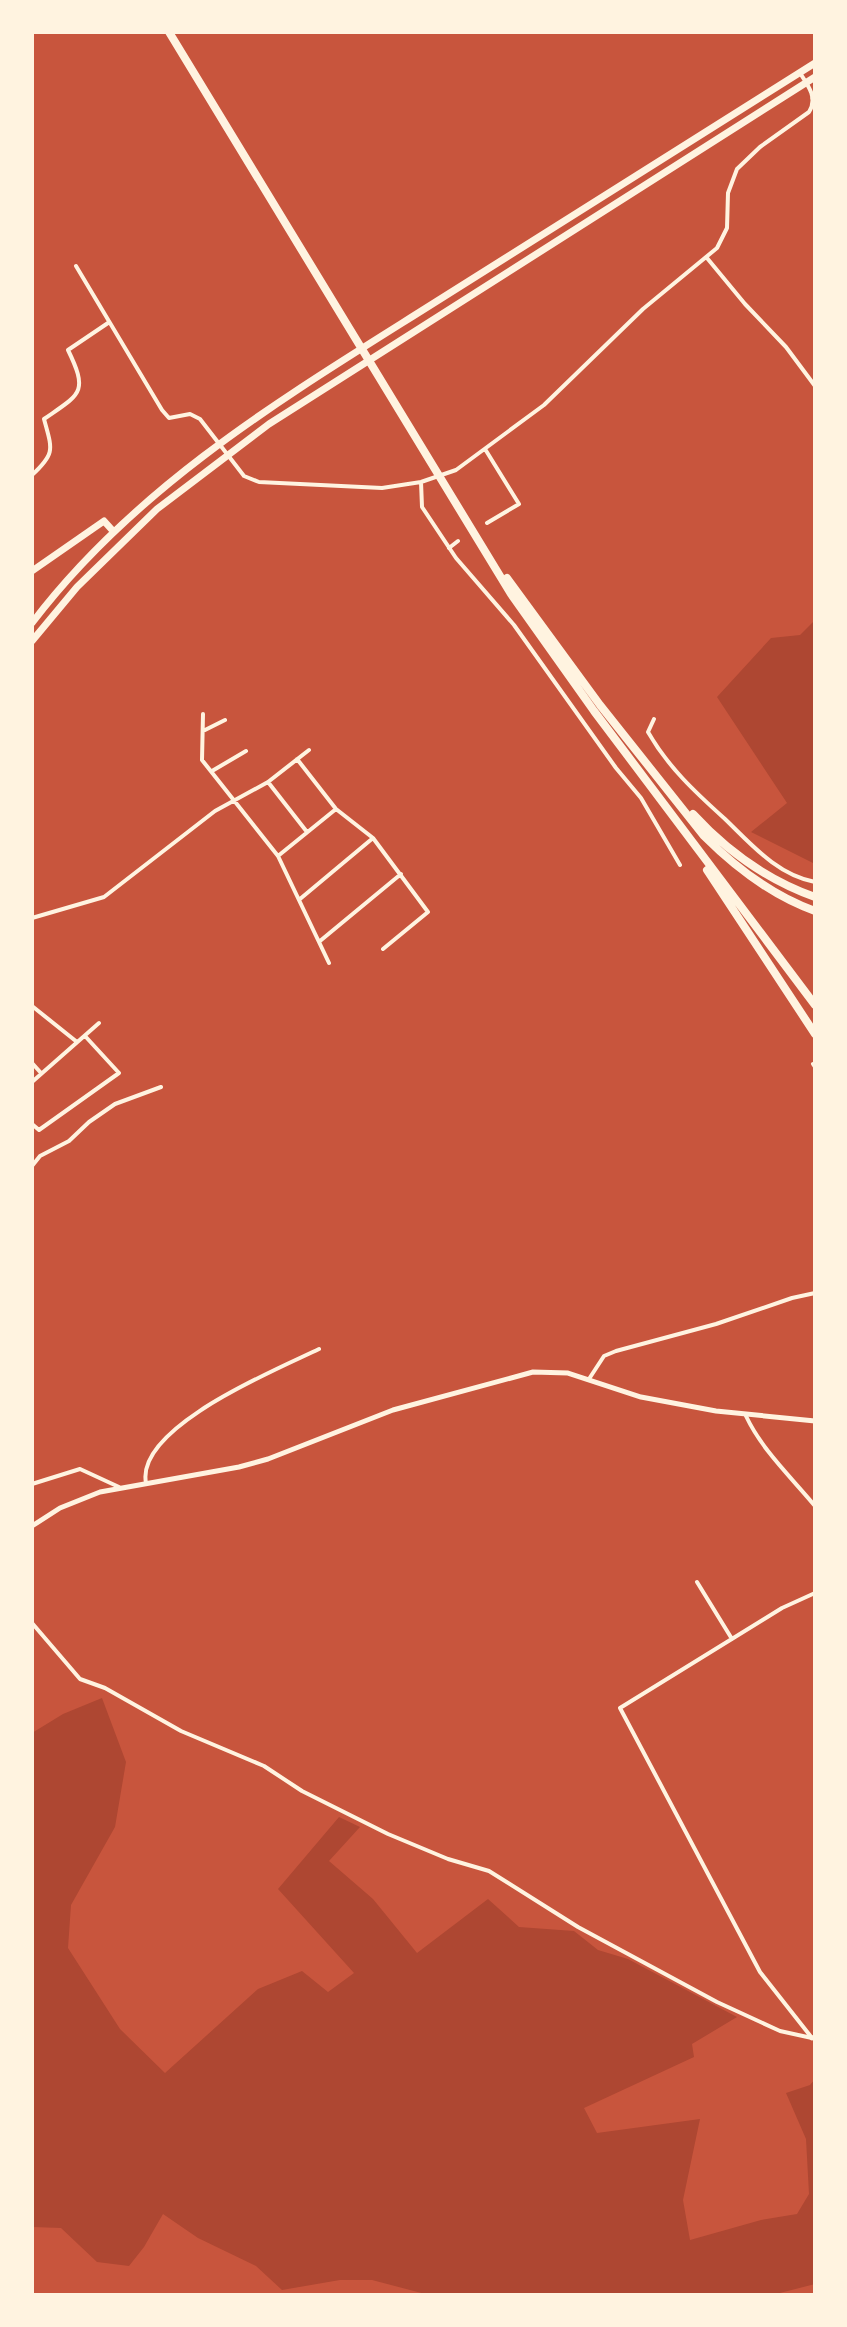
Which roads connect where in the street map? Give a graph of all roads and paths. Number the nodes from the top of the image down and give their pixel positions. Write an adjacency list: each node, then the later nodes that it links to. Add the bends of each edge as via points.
1 (169, 32): 20 (highway)
2 (815, 63): 3 (main road)
3 (800, 72): 5 (street); 11 (main road)
4 (815, 77): 5 (main road)
5 (806, 83): 6 (street); 13 (main road)
6 (814, 98): 7 (street, via 809,112 737,169 728,193 727,228)
7 (707, 258): 10 (street); 12 (street, via 643,309 544,405)
8 (76, 266): 9 (street)
9 (108, 323): 11 (street, via 169,418 190,414 200,419); 14 (street, via 68,350 80,384 77,394 44,419 49,460)
10 (815, 386)
11 (219, 443): 13 (street); 17 (main road)
12 (485, 449): 15 (street, via 456,470); 16 (street, via 519,504)
13 (227, 454): 15 (street, via 244,476 259,482 382,488); 23 (main road, via 112,551)
14 (32, 475)
15 (421, 482): 19 (street, via 422,507)
16 (487, 523)
17 (113, 531): 21 (main road, via 104,521); 22 (main road)
18 (458, 541): 19 (street)
19 (449, 548): 40 (street, via 514,625 632,786)
20 (489, 556): 32 (highway); 34 (highway, via 540,637)
21 (32, 571)
22 (32, 623)
23 (32, 641)
24 (203, 714): 27 (street)
25 (654, 719): 42 (street, via 648,732 676,775 768,859)
26 (225, 720): 27 (street)
27 (203, 731): 31 (street, via 202,760)
28 (309, 750): 30 (street)
29 (246, 751): 31 (street)
30 (297, 759): 33 (street); 36 (street)
31 (212, 771): 35 (street)
32 (660, 778): 43 (highway, via 729,849); 45 (highway, via 723,853 758,881)
33 (268, 782): 35 (street); 37 (street)
34 (651, 787): 50 (highway); 53 (highway)
35 (235, 800): 39 (street); 46 (street, via 104,897)
36 (336, 809): 37 (street); 38 (street)
37 (307, 832): 39 (street)
38 (373, 838): 41 (street); 44 (street)
39 (278, 856): 44 (street)
40 (680, 865)
41 (401, 874): 47 (street); 48 (street, via 428,912)
42 (815, 882)
43 (815, 897)
44 (300, 899): 47 (street)
45 (815, 911)
46 (32, 918)
47 (319, 942): 49 (street)
48 (383, 949)
49 (329, 963)
50 (815, 1005)
51 (32, 1006): 55 (street)
52 (99, 1023): 54 (street)
53 (815, 1034)
54 (85, 1036): 55 (street); 60 (street, via 119,1073 39,1130)
55 (78, 1042): 57 (street)
56 (32, 1063): 57 (street)
57 (41, 1073): 58 (street)
58 (32, 1082)
59 (161, 1087): 61 (street, via 115,1104)
60 (32, 1124)
61 (32, 1166)
62 (815, 1293): 64 (street, via 616,1351 604,1356)
63 (319, 1349): 67 (street, via 176,1426 150,1460)
64 (589, 1379): 65 (street, via 641,1397); 67 (street, via 557,1372 520,1374 379,1415 268,1459)
65 (746, 1416): 66 (street); 70 (street)
66 (815, 1421)
67 (146, 1483): 69 (street)
68 (32, 1484): 69 (street, via 80,1469)
69 (119, 1487): 71 (street, via 83,1498)
70 (815, 1506)
71 (32, 1526)
72 (697, 1582): 75 (street)
73 (815, 1593): 75 (street)
74 (32, 1623): 76 (street, via 80,1679 264,1766 388,1834 500,1877 578,1927 717,2002 780,2031)
75 (732, 1639): 76 (street, via 620,1708 760,1972)
76 (813, 2037)

